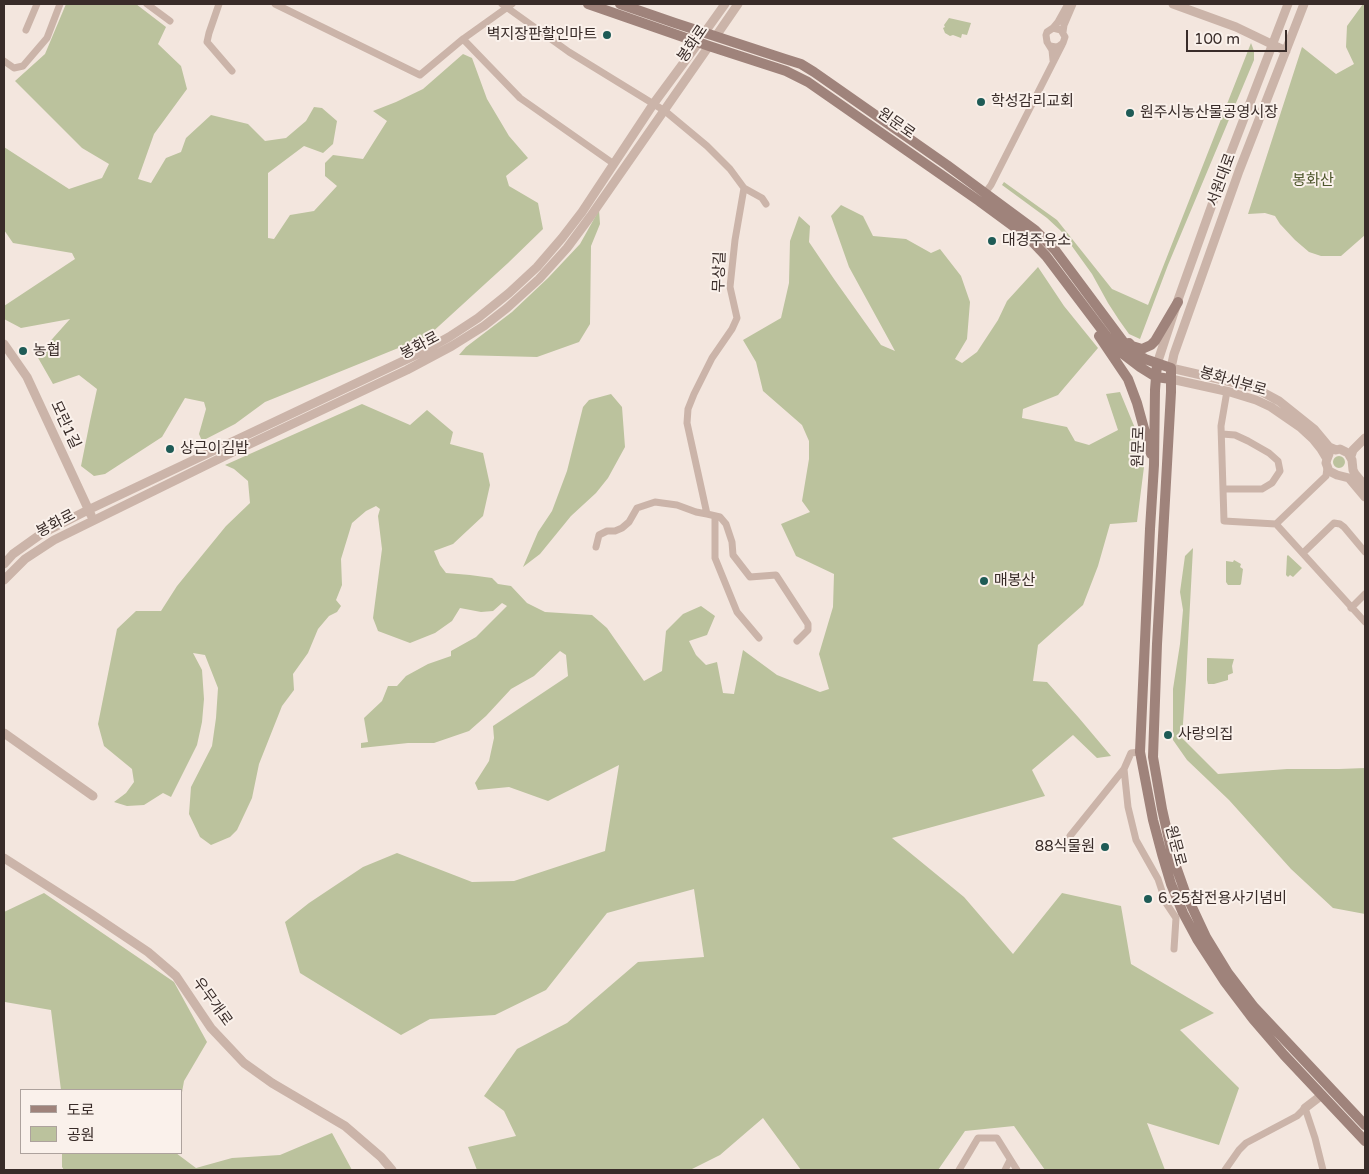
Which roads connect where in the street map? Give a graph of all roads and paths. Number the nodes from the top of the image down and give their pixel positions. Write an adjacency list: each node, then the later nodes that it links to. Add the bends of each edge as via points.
1 (37, 4): 18 (street)
2 (60, 4): 29 (street, via 47,38 23,66 14,68)
3 (147, 4): 16 (street)
4 (219, 4): 31 (street, via 207,42)
5 (275, 4): 22 (street, via 420,75)
6 (588, 4): 23 (main road, 원문로)
7 (620, 4): 19 (main road, 원문로)
8 (725, 4): 19 (street, 봉화로)
9 (738, 4): 21 (street, 봉화로)
10 (1068, 4): 17 (street)
11 (1074, 4): 20 (street)
12 (1173, 4): 24 (street)
13 (1288, 4): 24 (street, 서원대로)
14 (1304, 4): 28 (street, 서원대로)
15 (507, 5): 22 (street); 32 (street, via 569,52)
16 (170, 21)
17 (1053, 28): 20 (street); 27 (street, via 1045,37)
18 (26, 30)
19 (705, 32): 21 (main road, 원문로); 23 (main road)
20 (1063, 32): 25 (street)
21 (716, 36): 26 (main road, 봉화로); 36 (main road, 원문로, via 801,64)
22 (463, 39): 34 (street, via 520,98)
23 (699, 42): 26 (main road, 원문로); 32 (street, 봉화로)
24 (1272, 44): 28 (street); 39 (street, 서원대로)
25 (1062, 45): 27 (street); 30 (street)
26 (709, 46): 33 (street, 봉화로); 36 (main road, 원문로, via 808,82)
27 (1050, 46): 30 (street, via 1054,55)
28 (1286, 51): 43 (street, 서원대로, via 1239,171)
29 (4, 61)
30 (1051, 66): 36 (street)
31 (232, 71)
32 (654, 104): 33 (street); 34 (street, 봉화로)
33 (665, 110): 35 (street, via 724,163); 59 (street, 봉화로, via 566,248 539,279 484,326 407,370)
34 (614, 164): 56 (street, 봉화로, via 582,212 537,267 478,318 420,353)
35 (744, 188): 37 (street); 57 (street, 무상길, via 730,287 737,318 712,358 688,409 687,423)
36 (982, 197): 38 (main road, 원문로); 40 (main road, 원문로, via 1035,230 1055,250)
37 (766, 204)
38 (1046, 256): 44 (main road, 원문로, via 1108,338 1140,368); 50 (main road, via 1128,379)
39 (1178, 302): 40 (main road, via 1151,345 1142,349 1132,346); 42 (street, 서원대로)
40 (1117, 333): 42 (main road, 원문로, via 1128,348)
41 (4, 344): 56 (street, 모란1길, via 27,377)
42 (1157, 364): 43 (main road, 원문로); 44 (main road)
43 (1171, 368): 45 (main road, 원문로); 49 (street, 봉화서부로, via 1232,381 1265,393 1291,409 1329,447)
44 (1156, 377): 45 (main road); 50 (main road, 원문로)
45 (1171, 379): 46 (street, 봉화서부로); 79 (main road, 원문로, via 1153,757 1162,809 1175,865 1206,937 1254,1007)
46 (1227, 391): 47 (street); 51 (street, 봉화서부로, via 1256,400 1283,414 1313,439 1321,449)
47 (1222, 434): 54 (street); 54 (street, via 1235,435 1269,453 1278,461 1280,471 1272,483 1262,489)
48 (1365, 438): 49 (street)
49 (1347, 454): 51 (street, via 1328,455); 52 (street, via 1348,472); 53 (street, via 1355,474)
50 (1154, 465): 72 (main road, 원문로)
51 (1327, 467): 52 (street, 봉화서부로); 60 (street)
52 (1339, 476): 55 (street, 봉화서부로, via 1349,478)
53 (1365, 486)
54 (1223, 489): 60 (street, via 1224,521)
55 (1365, 497)
56 (88, 510): 59 (street, 모란1길); 64 (street, 봉화로, via 41,534)
57 (707, 514): 58 (street); 61 (street, via 655,502 637,508 622,528 599,535)
58 (715, 516): 69 (street, via 715,558 737,612); 70 (street, via 726,524 733,555 750,577 776,576 808,624 808,630)
59 (94, 520): 65 (street, 봉화로, via 25,559)
60 (1276, 524): 63 (street)
61 (596, 548)
62 (1365, 552): 63 (street, via 1344,527 1334,524)
63 (1303, 553): 67 (street)
64 (4, 564)
65 (4, 580)
66 (1365, 594): 67 (street)
67 (1350, 608): 68 (street)
68 (1365, 622)
69 (759, 638)
70 (797, 641)
71 (4, 733): 74 (street)
72 (1140, 752): 73 (street, via 1131,753); 77 (main road, 원문로, via 1153,820)
73 (1124, 769): 75 (street); 77 (street, via 1128,808 1136,840 1158,879 1166,903)
74 (93, 796)
75 (1070, 836)
76 (4, 858): 84 (street, 우무개로, via 148,952 176,976 211,1028 244,1063 345,1126)
77 (1180, 916): 78 (street); 79 (main road, 원문로, via 1253,1019 1284,1055)
78 (1174, 949)
79 (1326, 1092): 80 (street); 81 (main road, 원문로); 82 (main road, 원문로)
80 (1305, 1108): 88 (street, via 1297,1116 1246,1143); 89 (street)
81 (1365, 1125)
82 (1365, 1141)
83 (1010, 1160): 85 (street, via 997,1138 978,1138); 86 (street); 87 (street)
84 (392, 1170)
85 (959, 1170)
86 (1004, 1170)
87 (1017, 1170)
88 (1225, 1170)
89 (1323, 1170)

